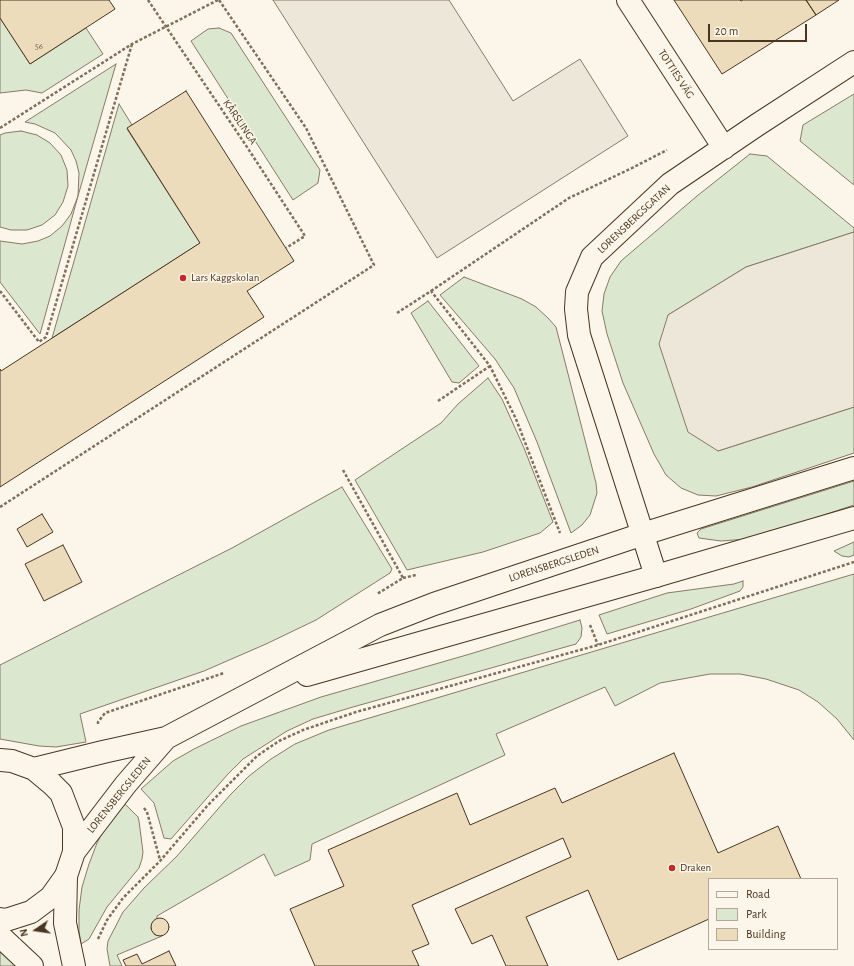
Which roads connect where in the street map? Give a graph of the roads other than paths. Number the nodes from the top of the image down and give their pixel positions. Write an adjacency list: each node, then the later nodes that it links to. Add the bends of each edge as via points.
1 (628, 0): 3 (street, TOTTIES VÄG)
2 (854, 62): 3 (street, LORENSBERGSGATAN)
3 (724, 148): 6 (street, LORENSBERGSGATAN, via 670,184 592,257 577,292 579,335)
4 (854, 468): 6 (street, LORENSBERGSLEDEN)
5 (854, 518): 7 (street, LORENSBERGSLEDEN)
6 (644, 534): 7 (street, LORENSBERGSGATAN); 8 (street, LORENSBERGSLEDEN, via 434,604 380,625)
7 (656, 576): 8 (street, LORENSBERGSLEDEN)
8 (265, 687): 9 (street, LORENSBERGSLEDEN)
9 (166, 738): 11 (street, LORENSBERGSLEDEN); 12 (street, LORENSBERGSLEDEN, via 126,784)
10 (0, 760): 11 (street, LORENSBERGSLEDEN, via 12,761)
11 (34, 769): 12 (street, LORENSBERGSLEDEN, via 61,793 74,827)
12 (74, 852): 13 (street, LORENSBERGSLEDEN)
13 (66, 876): 14 (street, LORENSBERGSLEDEN, via 51,897 31,912 6,920); 17 (street, via 65,923)
14 (0, 919)
15 (0, 936): 16 (street)
16 (32, 966)
17 (74, 966)

